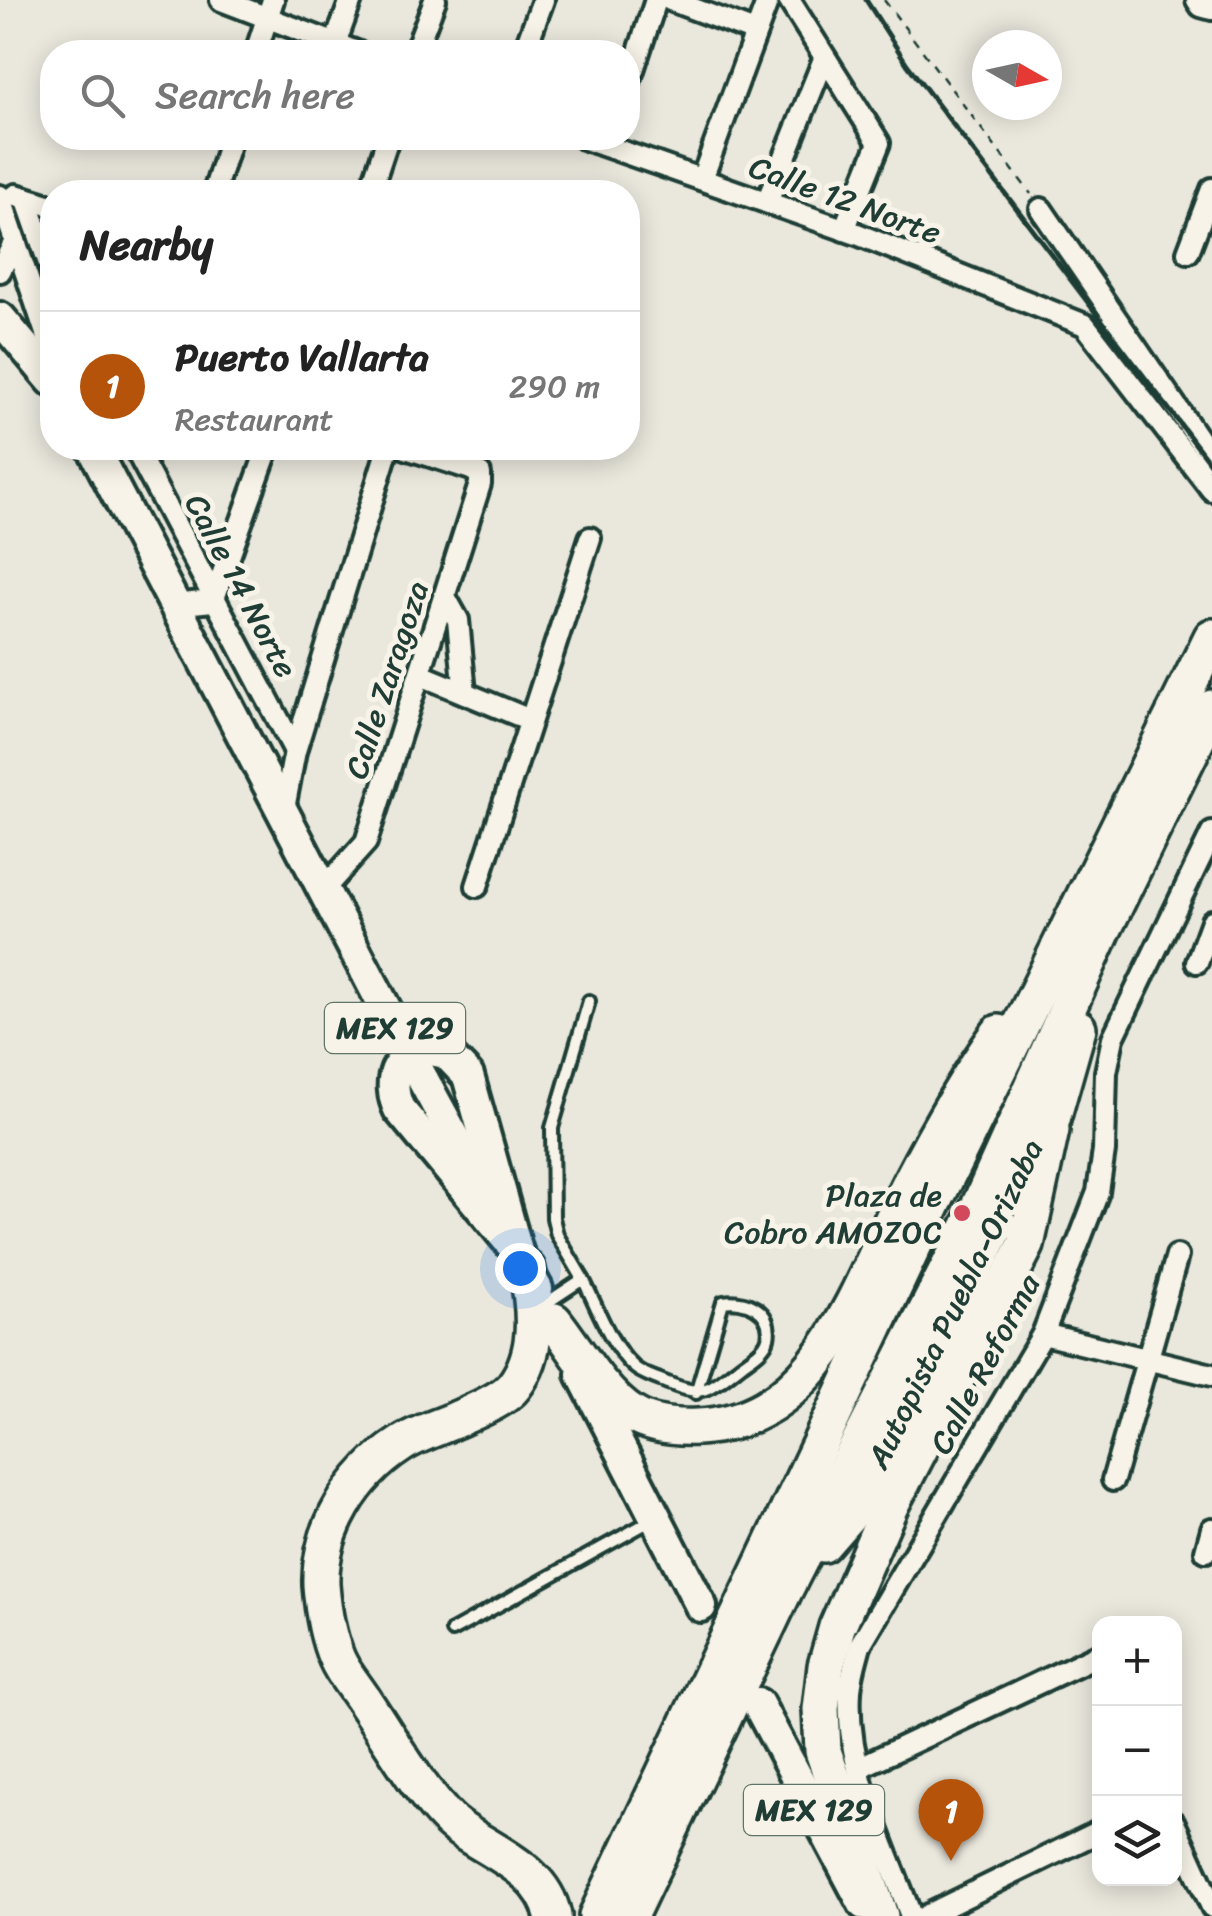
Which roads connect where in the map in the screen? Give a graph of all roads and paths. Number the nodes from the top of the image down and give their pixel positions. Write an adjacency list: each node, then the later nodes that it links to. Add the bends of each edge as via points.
1 (221, 0): 11 (street)
2 (351, 0): 16 (street)
3 (435, 0): 17 (street)
4 (543, 0): 18 (street)
5 (656, 0): 19 (street)
6 (670, 0): 13 (street)
7 (768, 0): 13 (street)
8 (788, 0): 20 (street)
9 (884, 0): 32 (path)
10 (1198, 0): 12 (street)
11 (270, 9): 14 (street); 15 (street)
12 (1212, 9)
13 (755, 32): 24 (street)
14 (260, 40)
15 (328, 40)
16 (337, 40)
17 (420, 40)
18 (528, 40)
19 (640, 49)
20 (824, 59): 31 (street); 33 (street, via 879,143)
21 (225, 150): 25 (street)
22 (384, 150): 26 (street)
23 (628, 150): 24 (street, Calle 12 Norte)
24 (702, 179): 31 (street, Calle 12 Norte)
25 (217, 180)
26 (374, 180)
27 (1212, 189): 36 (street)
28 (0, 192): 29 (street); 35 (street)
29 (26, 198): 30 (street); 34 (street)
30 (40, 202)
31 (767, 202): 33 (street, Calle 12 Norte)
32 (1041, 209): 41 (street)
33 (844, 230): 47 (street, Calle 12 Norte, via 1085,325)
34 (40, 238)
35 (15, 241): 37 (street); 38 (street)
36 (1188, 252)
37 (0, 271)
38 (40, 292)
39 (0, 318): 40 (main road)
40 (40, 366)
41 (1212, 459)
42 (98, 460): 49 (main road, MEX 129)
43 (141, 460): 48 (street, Calle 14 Norte)
44 (264, 460): 52 (street)
45 (384, 460): 59 (street)
46 (440, 460): 51 (street, Calle Zaragoza, via 480,474)
47 (1212, 490)
48 (174, 525): 49 (street); 52 (street, Calle 14 Norte)
49 (135, 531): 53 (main road, MEX 129)
50 (590, 538): 58 (street)
51 (445, 597): 55 (street, Calle Zaragoza); 56 (street, via 458,620)
52 (214, 601): 53 (street); 59 (street, Calle 14 Norte)
53 (172, 606): 60 (main road, MEX 129)
54 (1212, 637): 62 (highway, Autopista Puebla-Orizaba)
55 (421, 675): 56 (street); 64 (street, Calle Zaragoza, via 366,842)
56 (465, 693): 58 (street)
57 (1212, 708): 66 (highway, Autopista Puebla-Orizaba)
58 (530, 720): 63 (street)
59 (294, 751): 60 (street)
60 (283, 814): 64 (main road, MEX 129)
61 (1212, 832): 75 (street, Calle Reforma, via 1113,1038 1098,1192)
62 (1094, 880): 74 (highway, via 960,1090 846,1318 817,1364 782,1397 707,1426 644,1420 612,1394); 80 (highway, Autopista Puebla-Orizaba); 80 (highway, Autopista Puebla-Orizaba, via 1057,994 960,1214 896,1346)
63 (478, 886)
64 (323, 890): 69 (main road, MEX 129)
65 (1212, 920): 67 (street)
66 (1103, 930): 70 (highway, Autopista Puebla-Orizaba); 81 (highway, Autopista Puebla-Orizaba, via 1032,1145); 85 (highway, Autopista Puebla-Orizaba, via 973,1220)
67 (1197, 962)
68 (589, 1001): 73 (lane, via 552,1128 557,1234)
69 (410, 1054): 72 (main road, via 393,1078 399,1110); 72 (main road, via 446,1053 468,1076)
70 (1051, 1130): 81 (highway, Autopista Puebla-Orizaba, via 1010,1237 927,1401); 98 (highway, via 1026,1245 890,1506 826,1666 823,1751)
71 (1177, 1256): 76 (street)
72 (522, 1260): 74 (main road); 94 (highway, via 535,1314 513,1388 400,1444 367,1473 344,1501 329,1536 321,1581 338,1661 412,1773 453,1824 534,1878)
73 (583, 1279): 74 (lane); 78 (lane, via 636,1370)
74 (550, 1312): 82 (main road)
75 (1043, 1334): 76 (street); 90 (street, Calle Reforma, via 860,1645 850,1689)
76 (1148, 1357): 77 (street); 79 (street)
77 (1212, 1375)
78 (696, 1392): 78 (lane, via 723,1302 752,1304 768,1338 711,1388)
79 (1113, 1480)
80 (792, 1504): 95 (highway, Autopista Puebla-Orizaba)
81 (857, 1505): 85 (highway, Autopista Puebla-Orizaba)
82 (656, 1518): 86 (main road); 87 (lane)
83 (1212, 1529): 84 (street)
84 (1206, 1552)
85 (785, 1588): 96 (highway, Autopista Puebla-Orizaba)
86 (701, 1606)
87 (452, 1631)
88 (1092, 1658): 90 (street)
89 (758, 1704): 97 (main road, MEX 129)
90 (858, 1768): 99 (street, Calle Reforma)
91 (1092, 1835): 100 (street)
92 (1182, 1841): 93 (street)
93 (1212, 1907)
94 (553, 1916)
95 (597, 1916)
96 (629, 1916)
97 (870, 1916)
98 (880, 1916)
99 (910, 1916)
100 (926, 1916)

